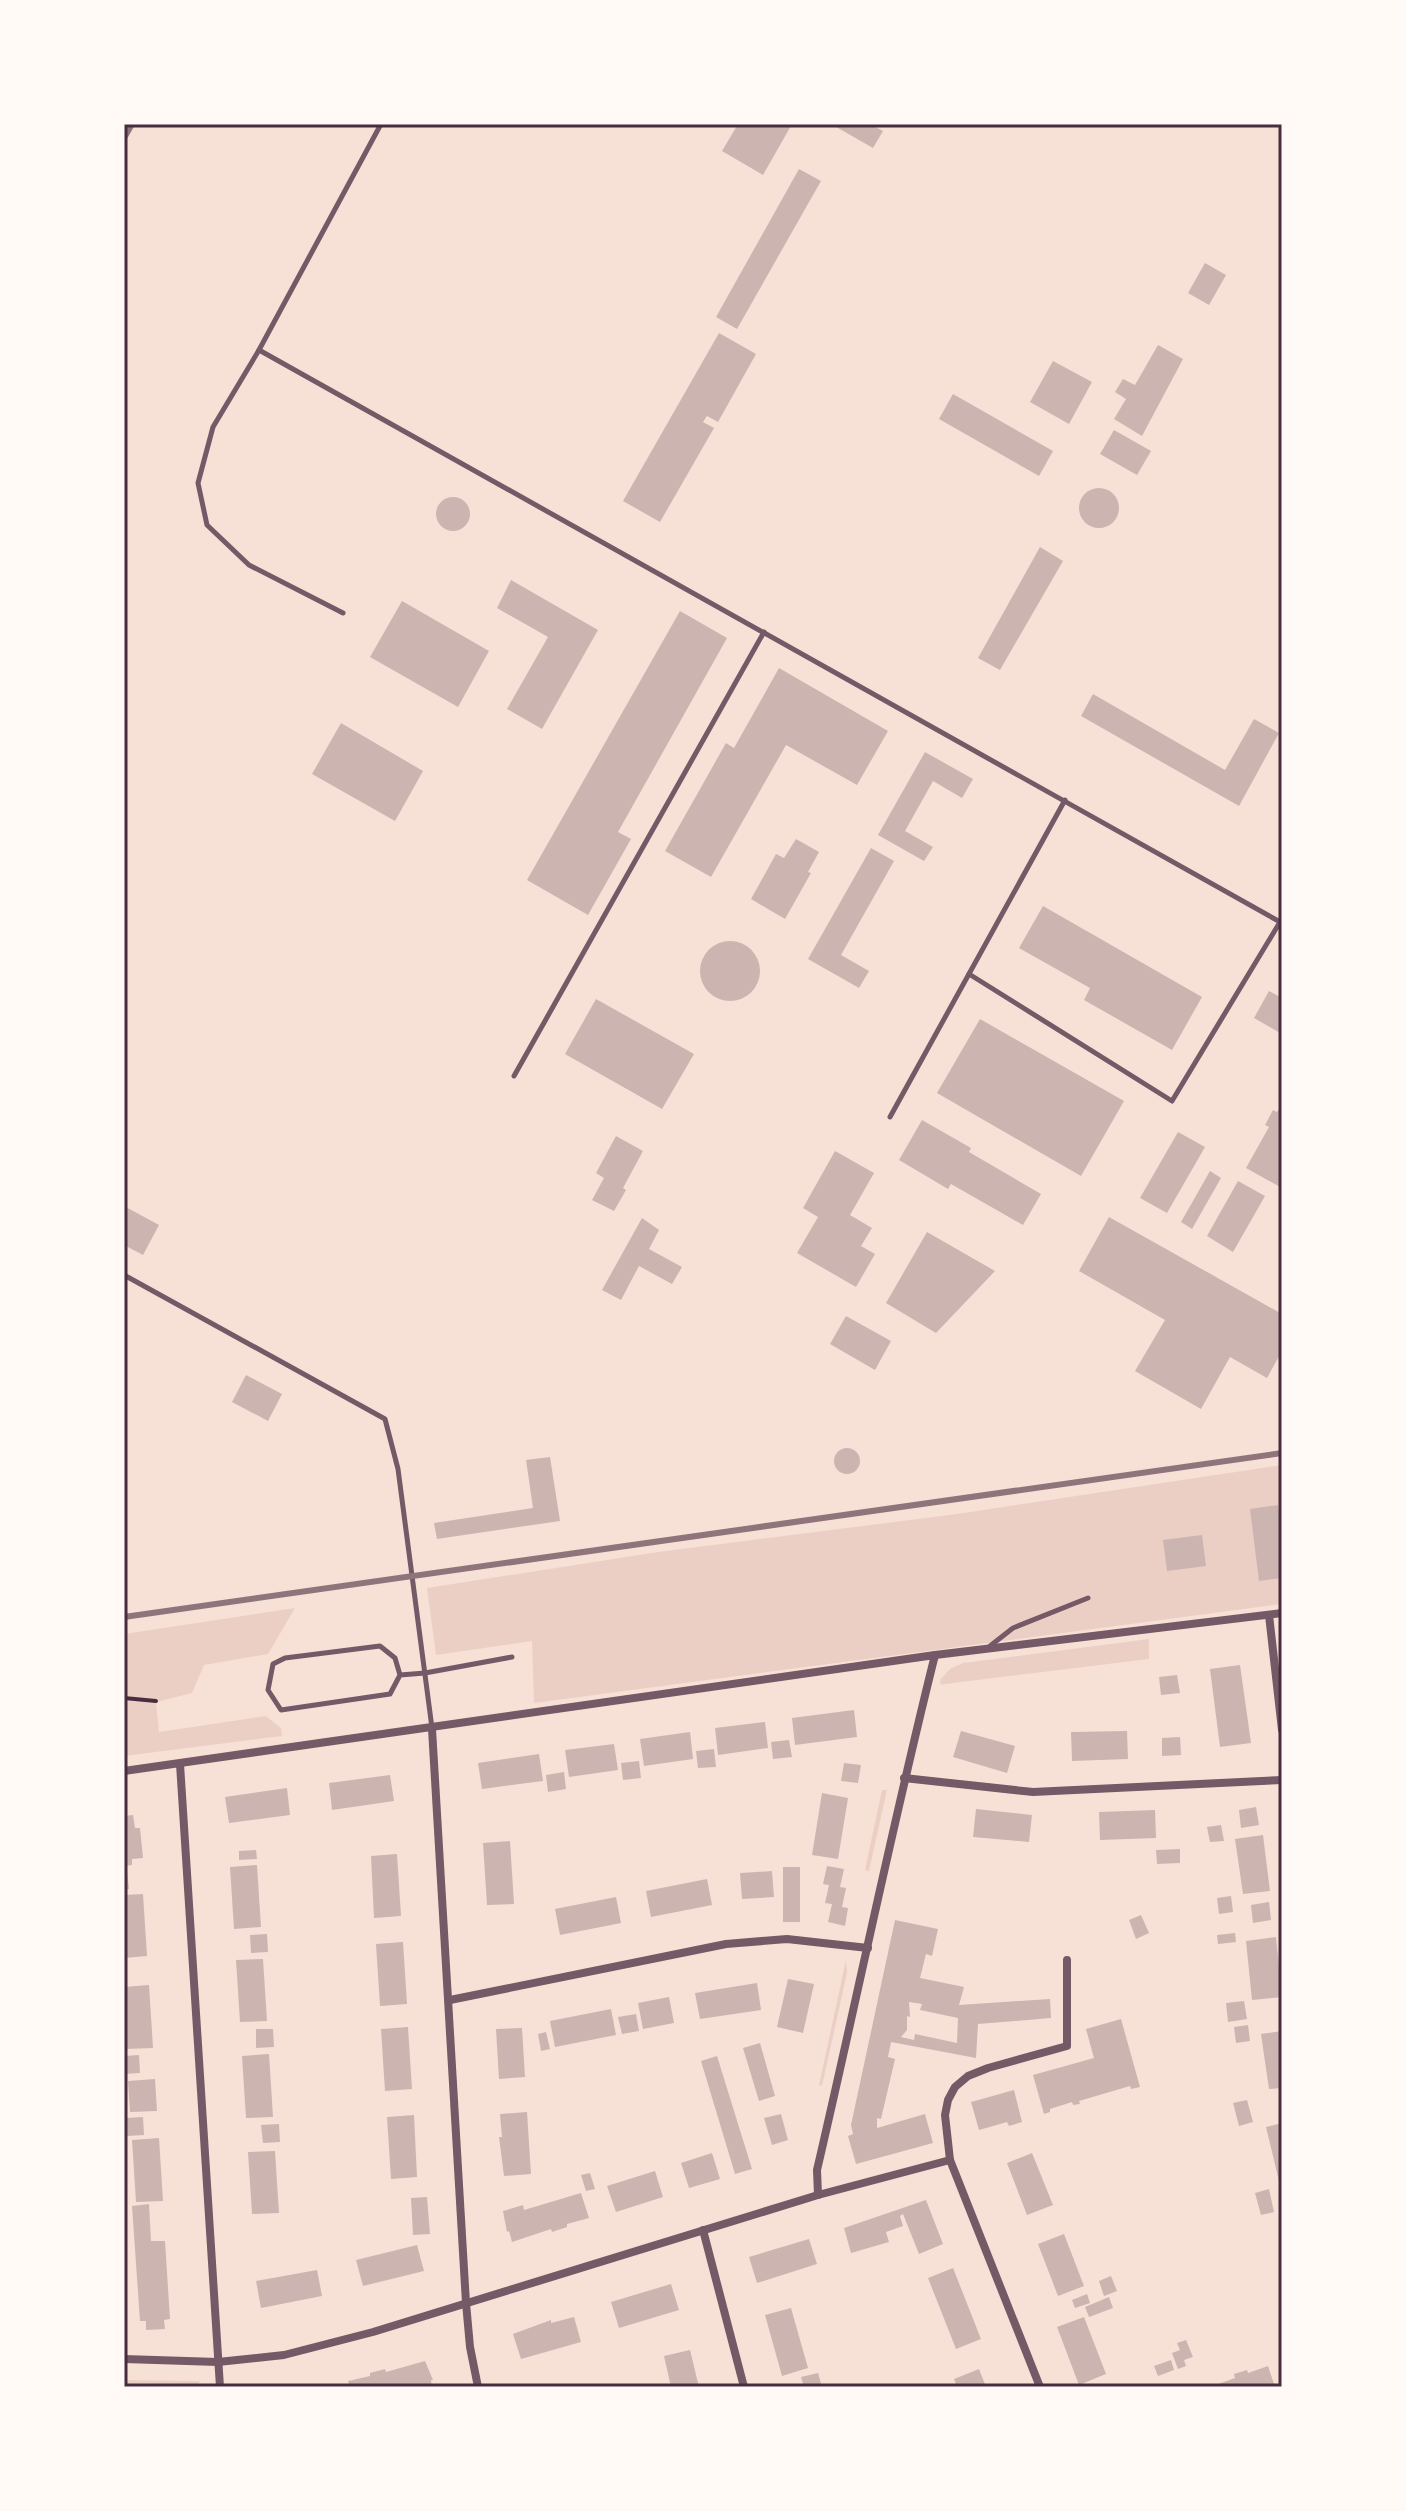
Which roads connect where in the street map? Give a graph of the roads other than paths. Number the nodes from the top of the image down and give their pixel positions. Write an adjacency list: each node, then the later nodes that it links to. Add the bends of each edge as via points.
1 (381, 124): 2 (lane)
2 (259, 350): 3 (lane, via 213,427 198,483 207,525 249,565); 4 (lane)
3 (343, 613)
4 (764, 632): 5 (lane); 8 (lane)
5 (1065, 800): 6 (lane); 7 (lane)
6 (1281, 922): 7 (lane, via 1172,1101)
7 (969, 974): 9 (lane)
8 (514, 1076)
9 (890, 1117)
10 (124, 1275): 17 (lane, via 385,1419 398,1469)
11 (1088, 1598): 14 (lane, via 1013,1628)
12 (1282, 1613): 13 (street)
13 (1269, 1615): 14 (street); 20 (street)
14 (986, 1649): 15 (street)
15 (935, 1655): 19 (street); 23 (street)
16 (512, 1657): 17 (lane)
17 (425, 1673): 18 (lane); 19 (lane)
18 (400, 1675): 18 (lane, via 395,1658 380,1646 285,1658 273,1664 268,1690 281,1710 390,1694)
19 (432, 1729): 21 (street); 27 (street)
20 (1282, 1730)
21 (180, 1764): 22 (street); 33 (street)
22 (124, 1771)
23 (904, 1778): 24 (street, via 1033,1792); 25 (street)
24 (1282, 1780)
25 (868, 1948): 27 (street, via 756,1940); 29 (street, via 817,2170)
26 (1067, 1960): 28 (street, via 1067,2046 988,2068 955,2087 945,2115)
27 (450, 2000): 31 (street)
28 (950, 2160): 29 (street); 37 (street)
29 (818, 2195): 30 (street)
30 (703, 2230): 31 (street); 36 (street)
31 (466, 2303): 33 (street, via 284,2355); 35 (street)
32 (124, 2359): 33 (street)
33 (218, 2362): 34 (street)
34 (220, 2387)
35 (478, 2387)
36 (744, 2387)
37 (1040, 2387)

